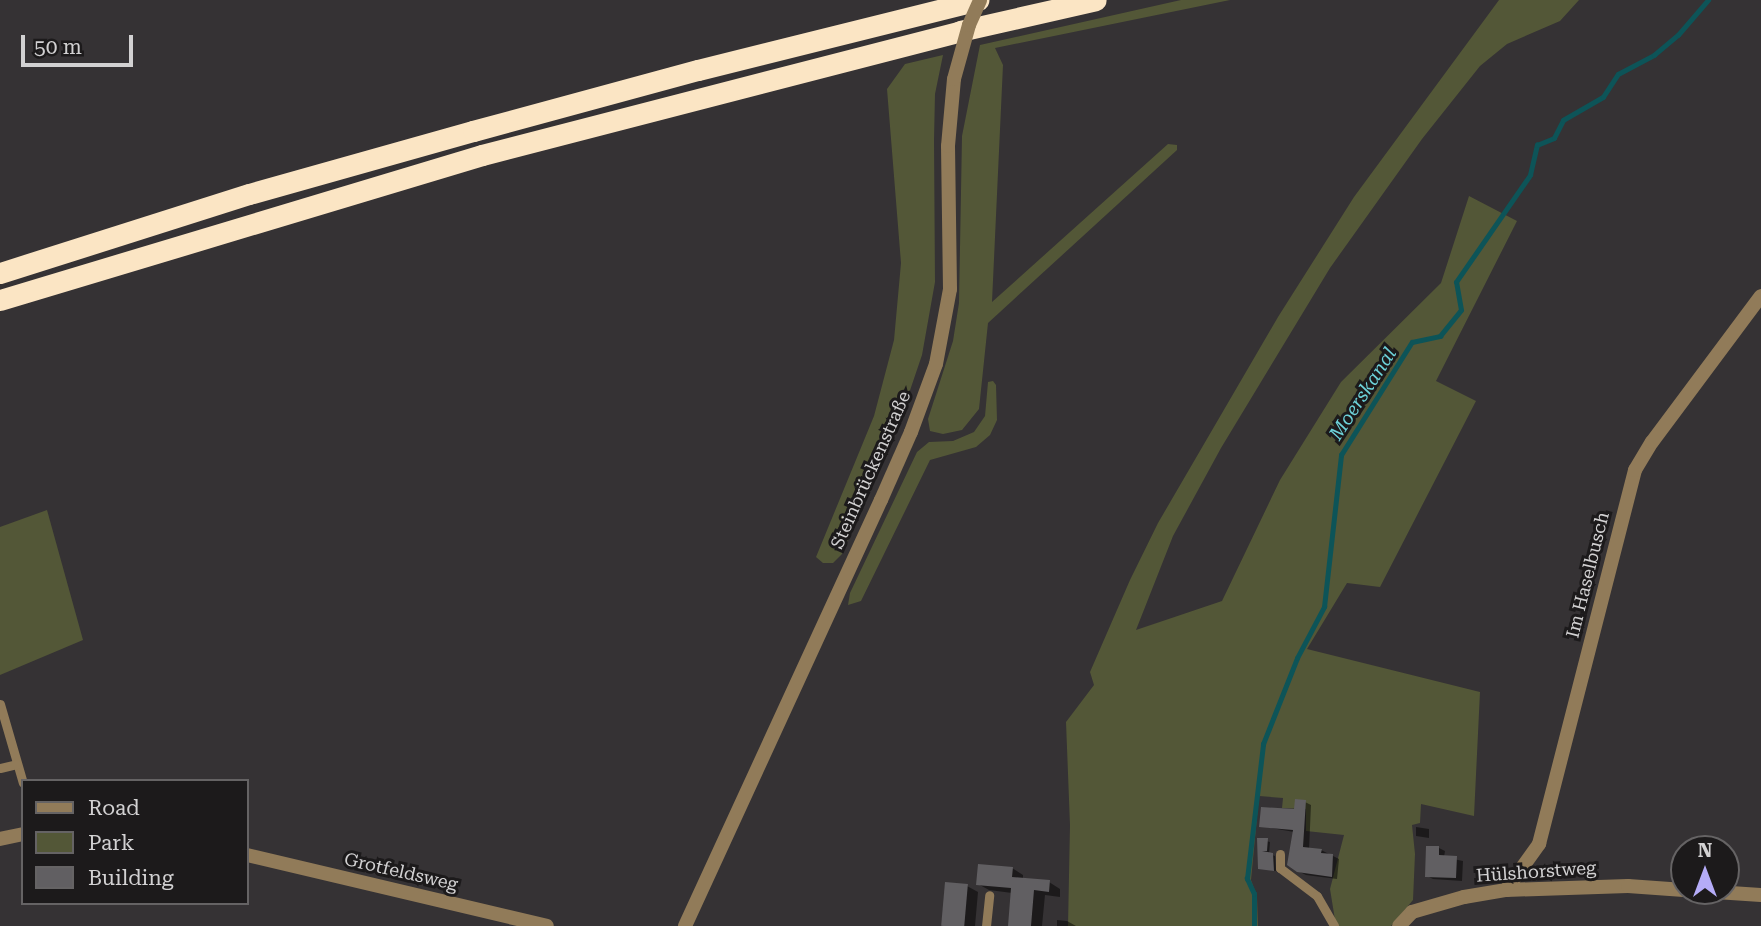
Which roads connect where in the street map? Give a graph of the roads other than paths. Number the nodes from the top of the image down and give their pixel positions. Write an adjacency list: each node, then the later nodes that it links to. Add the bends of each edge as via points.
1 (979, 0): 3 (highway, via 473,131 249,194); 20 (street, Steinbrückenstraße, bridge, via 954,79 948,146 950,289 936,364 881,500)
2 (1096, 0): 5 (highway, via 482,155)
3 (0, 273)
4 (1761, 296): 15 (street, Im Haselbusch, via 1635,470 1539,844)
5 (0, 300)
6 (0, 704): 7 (lane)
7 (17, 764): 8 (lane); 9 (lane)
8 (0, 768)
9 (22, 779)
10 (21, 834): 11 (street)
11 (0, 839)
12 (1280, 853): 22 (lane, via 1280,868 1317,896)
13 (248, 855): 19 (street, Grotfeldsweg)
14 (1670, 889): 15 (street, Hülshorstweg)
15 (1506, 890): 23 (street, Hülshorstweg, via 1412,912)
16 (1740, 894): 18 (street)
17 (989, 895): 21 (lane)
18 (1761, 895)
19 (547, 926)
20 (685, 926)
21 (986, 926)
22 (1334, 926)
23 (1399, 926)

